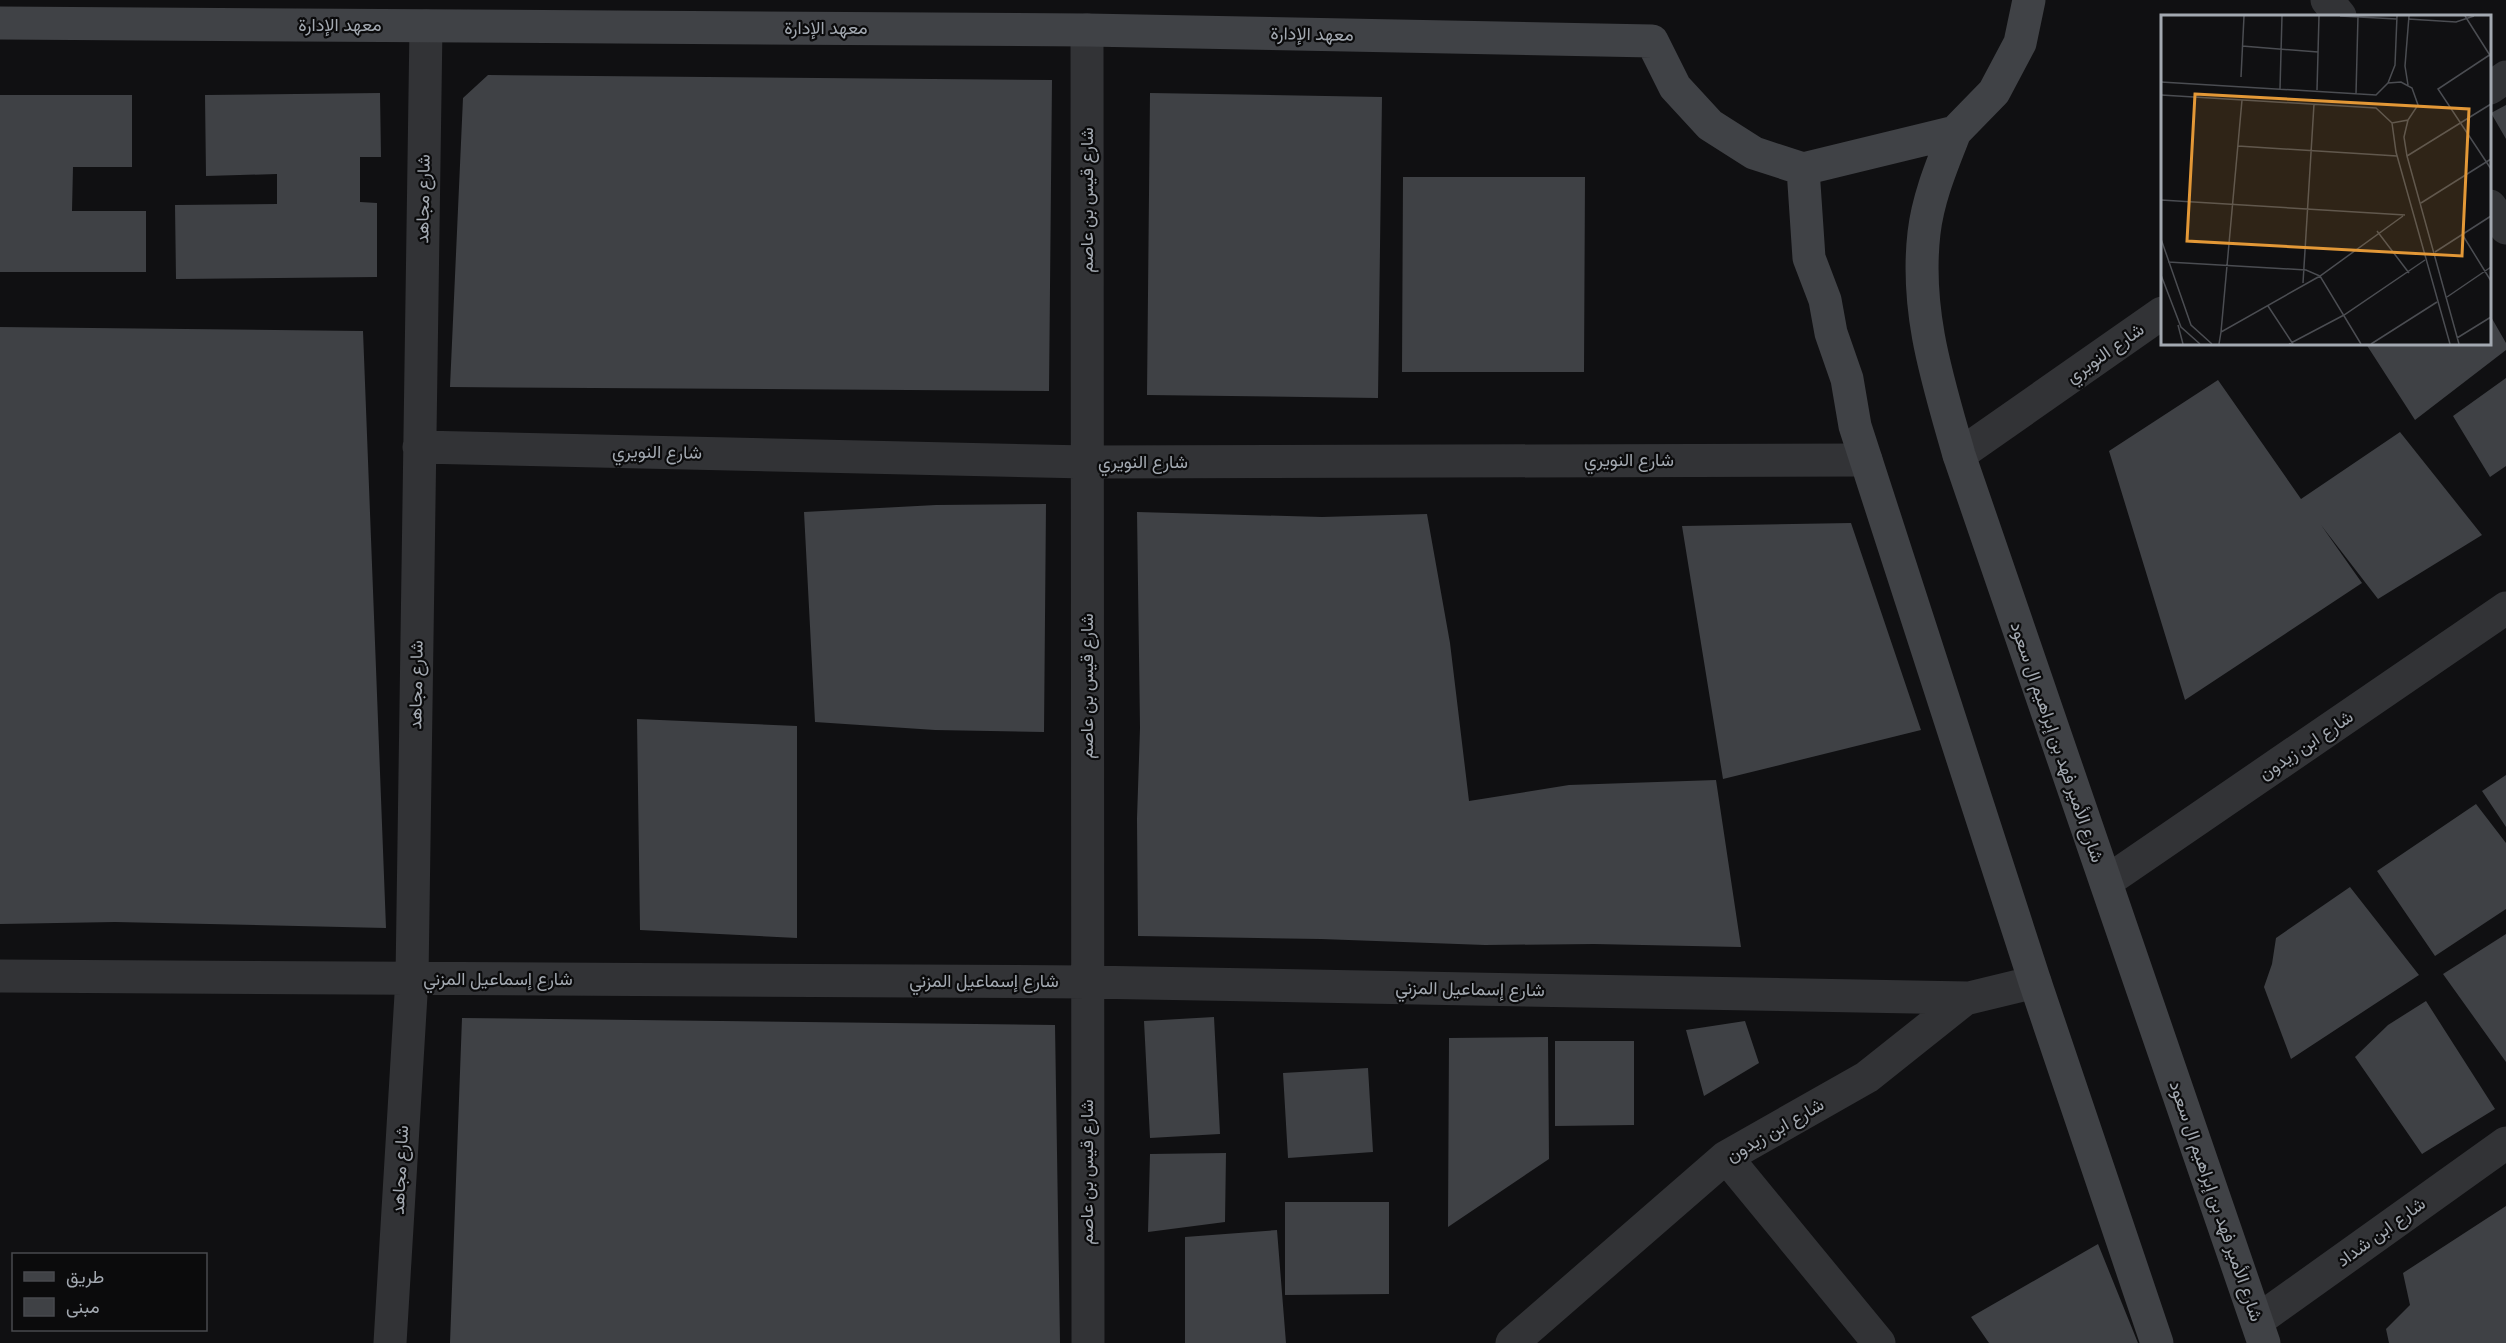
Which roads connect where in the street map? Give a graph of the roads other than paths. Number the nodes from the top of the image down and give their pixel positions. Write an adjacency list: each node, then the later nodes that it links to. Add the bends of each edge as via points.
1 (2029, 0): 9 (main road, شارع الأمير فهد بن إبراهيم ال سعود, via 2020,43 1994,93)
2 (2327, 0): 3 (street)
3 (2339, 15)
4 (0, 23): 5 (main road, معهد الإدارة)
5 (426, 26): 6 (main road, معهد الإدارة); 14 (street, شارع مجاهد)
6 (1087, 30): 10 (main road, معهد الإدارة, via 1652,41 1675,87 1710,125 1754,153); 17 (street, شارع قيس بن عاصم)
7 (2506, 77): 8 (street)
8 (2491, 87)
9 (1954, 132): 10 (main road); 15 (main road, شارع الأمير فهد بن إبراهيم ال سعود, via 1936,181 1924,232 1922,285 1927,337)
10 (1803, 169): 16 (main road, via 1809,258 1826,300)
11 (2491, 207): 12 (street)
12 (2506, 228)
13 (2161, 314): 15 (street, شارع النويري)
14 (419, 447): 17 (street, شارع النويري); 21 (street, شارع مجاهد)
15 (1959, 455): 19 (main road, شارع الأمير فهد بن إبراهيم ال سعود)
16 (1866, 460): 17 (street, شارع النويري); 23 (main road)
17 (1087, 462): 22 (street, شارع قيس بن عاصم)
18 (2506, 608): 19 (street, شارع ابن زيدون)
19 (2106, 882): 27 (main road, شارع الأمير فهد بن إبراهيم ال سعود)
20 (0, 976): 21 (street, شارع إسماعيل المزني)
21 (412, 978): 22 (street, شارع إسماعيل المزني); 28 (street, شارع مجاهد)
22 (1087, 982): 24 (street, شارع إسماعيل المزني); 29 (street, شارع قيس بن عاصم)
23 (2035, 982): 24 (street, شارع ابن زيدون); 32 (main road)
24 (1968, 998): 26 (street, شارع ابن زيدون, via 1867,1077)
25 (2504, 1148): 27 (street, شارع ابن شداد)
26 (1726, 1157): 30 (street, شارع ابن زيدون); 31 (street)
27 (2260, 1332)
28 (390, 1343)
29 (1088, 1343)
30 (1512, 1343)
31 (1879, 1343)
32 (2157, 1343)

